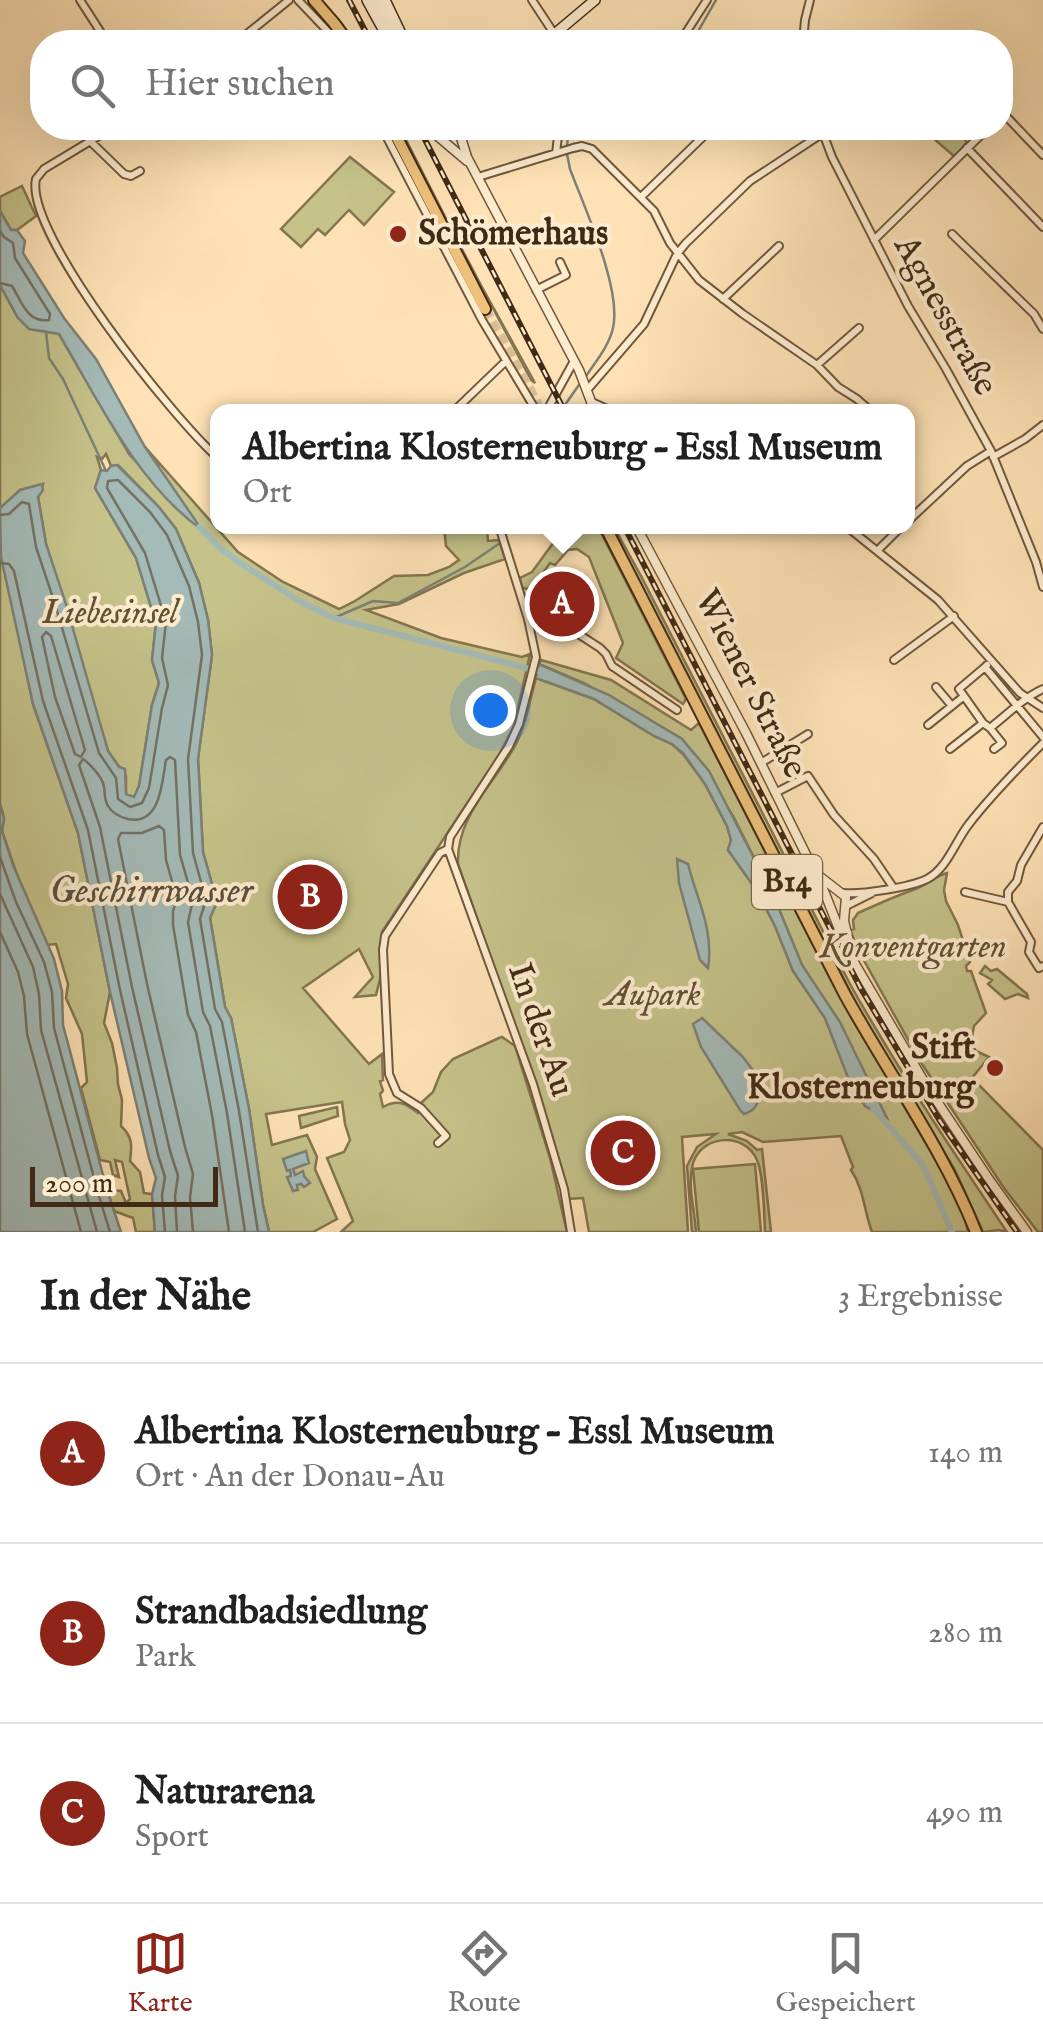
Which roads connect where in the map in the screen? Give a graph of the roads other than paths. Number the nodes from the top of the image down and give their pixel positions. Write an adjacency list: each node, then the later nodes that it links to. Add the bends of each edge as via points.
1 (80, 0): 12 (street)
2 (289, 0): 13 (street)
3 (298, 0): 14 (street)
4 (314, 0): 15 (main road)
5 (367, 0): 16 (main road)
6 (376, 0): 17 (main road)
7 (385, 0): 18 (main road)
8 (532, 0): 19 (street)
9 (596, 0): 20 (main road)
10 (706, 0): 21 (street)
11 (810, 0): 22 (street)
12 (99, 30)
13 (251, 30)
14 (327, 30)
15 (338, 30)
16 (386, 30)
17 (388, 30)
18 (400, 30)
19 (552, 30)
20 (560, 30)
21 (687, 30)
22 (804, 30)
23 (1013, 125): 36 (street)
24 (90, 140): 38 (street, via 124,174); 62 (street, via 44,169 34,184 35,198 105,324)
25 (388, 140): 52 (street)
26 (398, 140): 49 (main road)
27 (443, 140): 37 (street)
28 (457, 140): 37 (street)
29 (558, 140): 35 (street)
30 (700, 140): 40 (street)
31 (808, 140): 45 (street, via 750,181)
32 (826, 140): 43 (street, Agnesstraße)
33 (975, 140): 34 (street)
34 (967, 148): 41 (street); 43 (street)
35 (557, 153): 39 (street); 40 (street, via 592,148)
36 (1043, 154)
37 (469, 160): 39 (street)
38 (140, 171)
39 (478, 178): 47 (street)
40 (641, 197): 45 (street)
41 (1043, 228)
42 (952, 234): 51 (street)
43 (874, 240): 63 (street, Agnesstraße)
44 (780, 246): 48 (street)
45 (677, 254): 48 (street); 55 (street, via 644,324)
46 (560, 262): 47 (street, via 566,275)
47 (536, 290): 53 (street)
48 (723, 299): 54 (street)
49 (485, 308)
50 (860, 328): 54 (street)
51 (1043, 329)
52 (506, 361): 56 (street); 57 (street)
53 (574, 361): 55 (street); 58 (street)
54 (817, 365): 60 (street)
55 (587, 387): 59 (street)
56 (461, 404)
57 (532, 404)
58 (550, 404)
59 (593, 404)
60 (863, 404)
61 (1043, 425): 63 (street)
62 (210, 450)
63 (992, 454): 64 (street, via 968,466); 71 (street, Agnesstraße)
64 (915, 514)
65 (501, 534): 73 (street)
66 (609, 534): 106 (main road, B14, via 844,993 948,1168)
67 (640, 534): 90 (street, Wiener Straße)
68 (857, 534): 70 (street)
69 (894, 534): 70 (street)
70 (878, 550): 72 (street)
71 (1043, 586)
72 (954, 616): 74 (street); 75 (street)
73 (528, 619): 83 (street, via 546,613); 93 (street, via 536,657 519,724)
74 (894, 660)
75 (988, 664): 78 (street, via 959,689); 79 (street); 81 (street)
76 (936, 688): 80 (street)
77 (1043, 689): 79 (street)
78 (962, 697): 80 (street); 85 (street)
79 (1025, 698): 81 (street); 82 (street)
80 (952, 706): 84 (street)
81 (1018, 706): 85 (street); 87 (street)
82 (1043, 708)
83 (678, 710)
84 (928, 725)
85 (987, 725): 88 (street); 89 (street, via 1002,743)
86 (808, 734): 90 (street)
87 (1043, 740): 95 (street, via 969,824 937,872)
88 (950, 749)
89 (994, 749)
90 (760, 764): 91 (street, Wiener Straße)
91 (775, 794): 94 (street, Wiener Straße); 95 (street, via 808,776)
92 (1043, 827): 99 (street)
93 (448, 848): 104 (street, via 394,922 383,950 389,1074 397,1093 446,1136); 105 (street, In der Au, via 533,1084)
94 (812, 869): 96 (street, Wiener Straße); 100 (street, Wiener Straße)
95 (892, 887): 98 (street)
96 (840, 892): 98 (street); 100 (street, via 832,892); 101 (street, Wiener Straße)
97 (965, 892): 99 (street)
98 (873, 893): 101 (street)
99 (1008, 902): 103 (street)
100 (828, 904): 101 (street, via 838,911); 102 (street, Wiener Straße)
101 (846, 907): 102 (street, Wiener Straße)
102 (854, 960): 107 (street, Wiener Straße, via 926,1085)
103 (1041, 967)
104 (438, 1143)
105 (572, 1232)
106 (976, 1232)
107 (1027, 1232)

